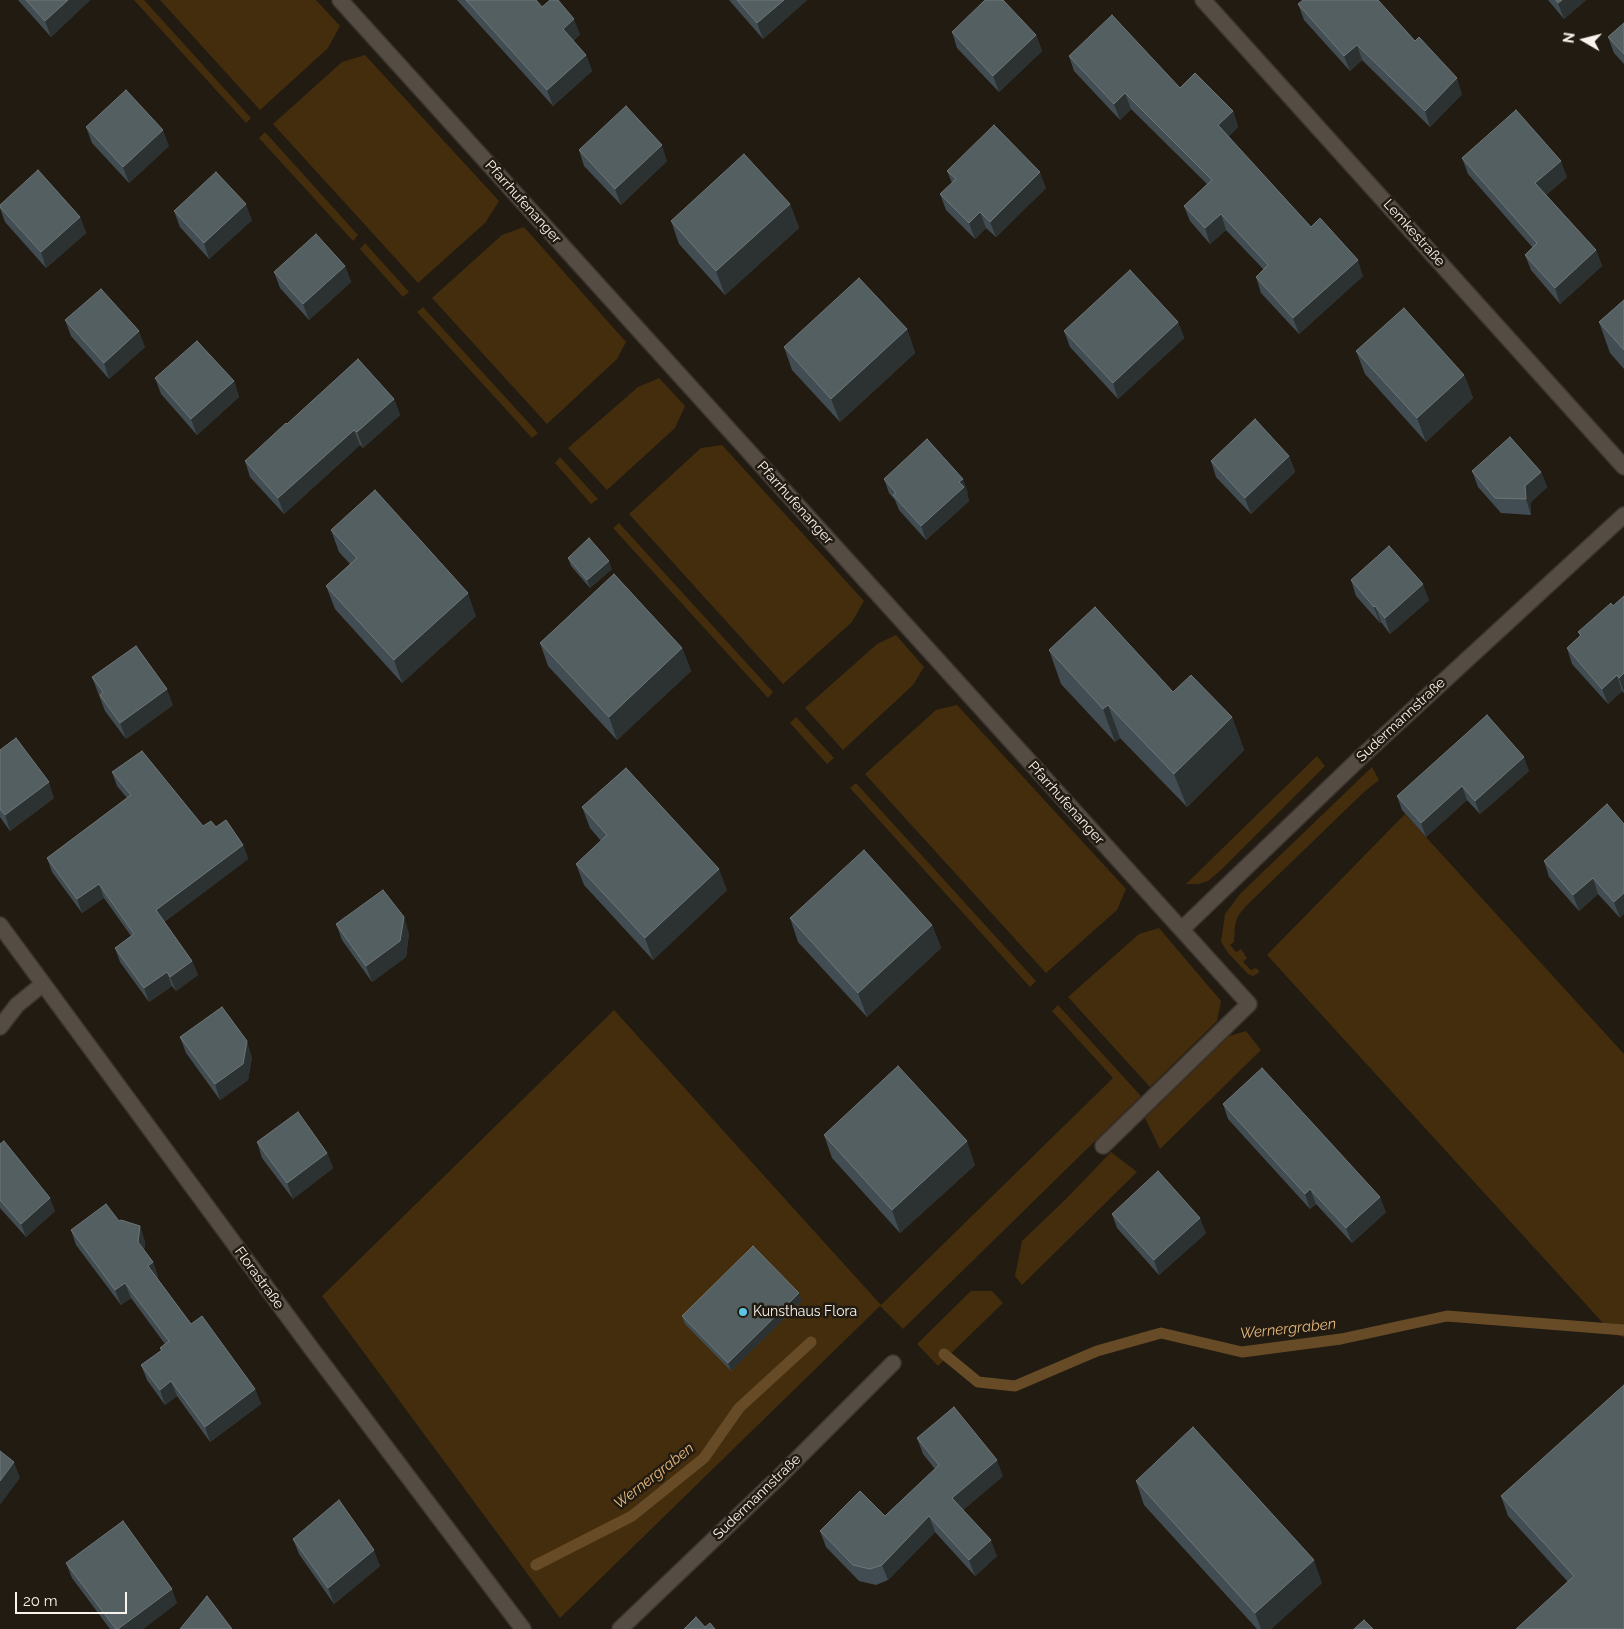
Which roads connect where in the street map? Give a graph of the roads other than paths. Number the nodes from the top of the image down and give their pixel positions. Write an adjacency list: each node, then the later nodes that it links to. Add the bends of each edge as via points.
1 (340, 0): 6 (street, Pfarrhufenanger)
2 (1203, 0): 3 (street, Lemkestraße)
3 (1624, 467)
4 (1624, 515): 6 (street, Sudermannstraße, via 1359,759)
5 (0, 925): 7 (street, Florastraße)
6 (1182, 929): 9 (street, Pfarrhufenanger, via 1249,1004)
7 (43, 984): 8 (street, via 17,1005); 11 (street, Florastraße, via 310,1348)
8 (0, 1027)
9 (1103, 1146)
10 (893, 1364): 12 (street, Sudermannstraße)
11 (523, 1629)
12 (620, 1629)

